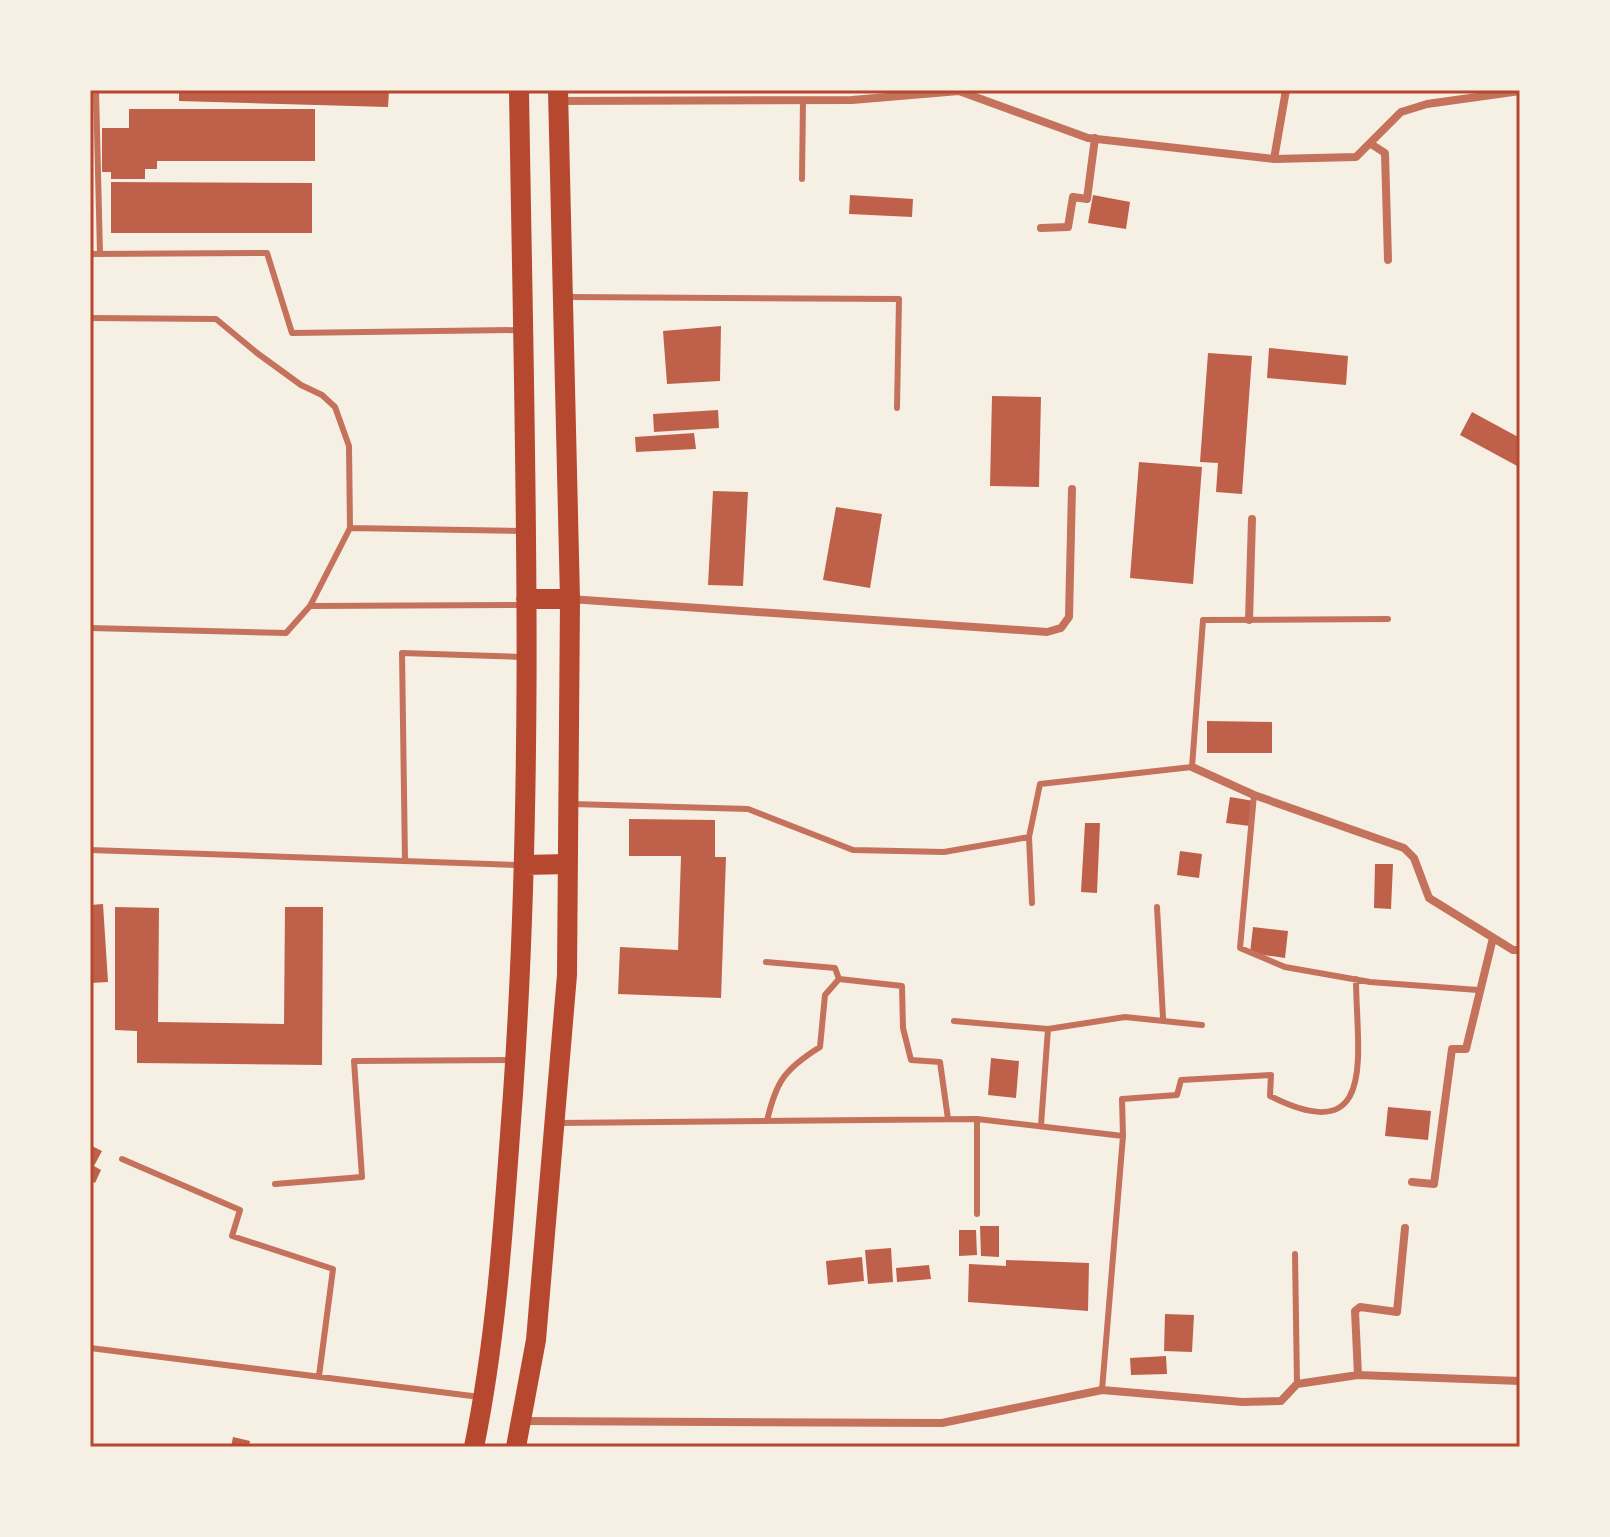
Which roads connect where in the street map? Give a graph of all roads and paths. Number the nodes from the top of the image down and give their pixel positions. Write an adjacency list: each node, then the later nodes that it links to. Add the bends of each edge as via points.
1 (96, 90): 15 (lane)
2 (519, 90): 19 (main road)
3 (855, 90): 8 (street)
4 (1286, 90): 11 (street)
5 (1520, 91): 10 (street, via 1401,112)
6 (558, 96): 7 (street); 17 (main road)
7 (803, 100): 8 (street); 12 (lane)
8 (852, 100): 9 (street, via 959,91)
9 (1095, 138): 11 (street); 13 (street, via 1087,199 1073,197 1068,227)
10 (1371, 144): 11 (street, via 1356,157); 16 (street, via 1385,153)
11 (1274, 159)
12 (802, 179)
13 (1041, 228)
14 (90, 254): 15 (lane)
15 (100, 254): 19 (lane, via 267,253 292,333)
16 (1388, 260)
17 (562, 297): 20 (lane, via 899,299); 25 (main road)
18 (90, 318): 23 (lane, via 216,319 301,385 322,395 346,430)
19 (522, 330): 24 (main road)
20 (897, 408)
21 (1072, 489): 25 (street, via 1069,617 1061,628 1047,632)
22 (1252, 519): 29 (street)
23 (350, 528): 24 (lane); 27 (lane)
24 (526, 531): 26 (main road)
25 (570, 599): 26 (main road); 34 (main road)
26 (526, 602): 27 (lane); 31 (main road)
27 (310, 606): 30 (lane, via 286,633)
28 (1388, 619): 29 (lane)
29 (1249, 620): 32 (lane, via 1203,620)
30 (90, 628)
31 (527, 657): 37 (lane, via 402,653); 39 (main road)
32 (1192, 767): 33 (street); 35 (lane, via 1040,784)
33 (1254, 795): 42 (street, via 1404,848 1414,858 1429,898); 46 (lane, via 1240,948 1285,967)
34 (569, 803): 35 (lane, via 748,809 853,850 944,852); 38 (main road)
35 (1029, 837): 40 (lane)
36 (90, 850): 37 (lane)
37 (405, 861): 39 (lane)
38 (568, 864): 39 (main road); 56 (main road, via 567,975)
39 (524, 865): 52 (main road)
40 (1032, 903)
41 (1157, 907): 48 (lane)
42 (1493, 938): 43 (street); 47 (street)
43 (1520, 950)
44 (766, 962): 45 (lane, via 835,968)
45 (839, 979): 53 (lane, via 902,986 903,1028 911,1060 940,1062); 55 (lane, via 825,995 820,1047 796,1062 775,1086)
46 (1356, 979): 47 (lane); 58 (lane, via 1356,1085 1347,1104 1328,1114 1298,1108 1270,1096 1271,1075 1202,1077 1181,1080 1177,1095 1122,1099)
47 (1478, 990): 60 (street, via 1466,1049 1452,1049 1434,1184)
48 (1163, 1018): 50 (lane); 51 (lane, via 1125,1017)
49 (954, 1021): 51 (lane)
50 (1202, 1025)
51 (1048, 1029): 57 (lane)
52 (515, 1060): 61 (lane, via 354,1061 362,1177); 71 (main road, via 495,1335)
53 (948, 1119): 54 (lane); 55 (lane)
54 (977, 1119): 57 (lane); 62 (lane)
55 (767, 1121): 56 (lane)
56 (555, 1123): 72 (main road, via 536,1340)
57 (1041, 1125): 58 (lane)
58 (1123, 1136): 70 (lane)
59 (122, 1159): 67 (lane, via 240,1210 232,1236 333,1269)
60 (1412, 1182)
61 (275, 1184)
62 (977, 1214)
63 (1405, 1228): 66 (street, via 1397,1312 1360,1307 1355,1311)
64 (1295, 1254): 69 (lane)
65 (90, 1348): 67 (lane)
66 (1358, 1375): 68 (street); 69 (street)
67 (319, 1376): 71 (lane)
68 (1520, 1381)
69 (1297, 1384): 70 (street, via 1281,1401)
70 (1102, 1390): 72 (street, via 942,1423)
71 (484, 1397): 73 (main road)
72 (521, 1421): 74 (main road)
73 (474, 1447)
74 (516, 1447)

